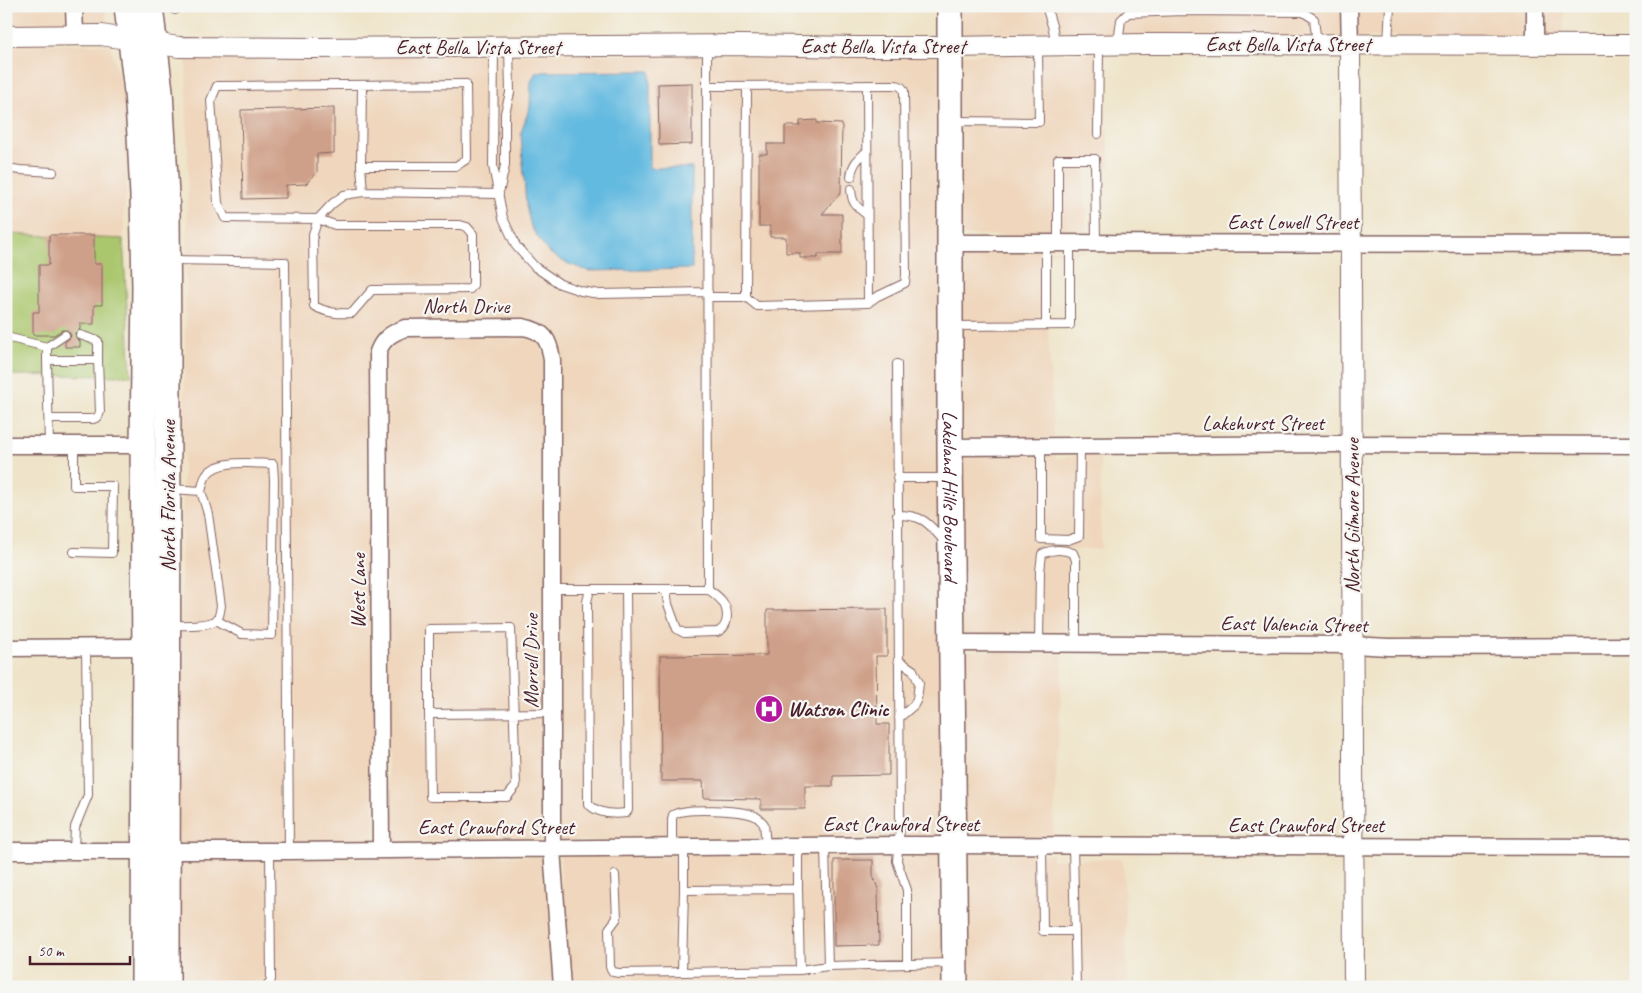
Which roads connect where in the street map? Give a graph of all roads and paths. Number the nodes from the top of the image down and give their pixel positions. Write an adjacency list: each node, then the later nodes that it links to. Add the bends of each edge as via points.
1 (74, 6): 10 (street)
2 (127, 6): 12 (main road, North Florida Avenue)
3 (150, 6): 12 (main road, North Florida Avenue)
4 (950, 6): 22 (main road, Lakeland Hills Boulevard)
5 (1046, 6): 21 (lane, via 1053,29)
6 (1349, 6): 17 (street)
7 (1390, 6): 18 (lane)
8 (1535, 6): 14 (street)
9 (1185, 9): 13 (lane, via 1128,13); 16 (lane, via 1303,12 1314,19)
10 (75, 34): 11 (street, East Bella Vista Street); 12 (street, East Bella Vista Street)
11 (6, 36)
12 (143, 40): 20 (street, East Bella Vista Street, via 179,47); 46 (main road, North Florida Avenue, via 160,91); 66 (main road, North Florida Avenue, via 137,92 143,196)
13 (1108, 44): 16 (street, East Bella Vista Street); 21 (street, East Bella Vista Street); 30 (lane)
14 (1535, 44): 18 (street, East Bella Vista Street); 19 (street, East Bella Vista Street)
15 (707, 45): 20 (street, East Bella Vista Street); 22 (street, East Bella Vista Street); 25 (lane)
16 (1317, 45): 17 (street, East Bella Vista Street)
17 (1350, 45): 18 (street, East Bella Vista Street); 44 (street, North Gilmore Avenue)
18 (1388, 45)
19 (1636, 45)
20 (501, 46): 27 (lane); 28 (lane, via 510,93)
21 (1047, 46): 22 (street, East Bella Vista Street); 29 (lane, via 1039,122)
22 (949, 47): 29 (main road, Lakeland Hills Boulevard)
23 (362, 85): 32 (lane); 32 (lane, via 466,84 467,159 456,166); 40 (lane, via 217,86 211,100 218,203 224,218)
24 (867, 85): 26 (lane); 31 (lane); 49 (lane, via 899,85 904,91 906,275 905,283)
25 (707, 86): 26 (lane); 47 (lane)
26 (747, 86): 48 (lane)
27 (494, 101): 28 (lane); 38 (lane, via 493,166)
28 (508, 101): 38 (lane, via 505,165)
29 (949, 121): 42 (main road, Lakeland Hills Boulevard)
30 (1098, 134)
31 (867, 151): 35 (lane, via 856,160); 39 (lane)
32 (361, 166): 37 (lane)
33 (6, 168): 34 (lane)
34 (53, 172)
35 (851, 177)
36 (851, 189): 39 (lane, via 856,206)
37 (363, 192): 38 (lane); 40 (lane, via 344,195)
38 (499, 194): 47 (lane, via 503,218 516,246 535,268 560,284 599,294)
39 (867, 215): 49 (lane)
40 (318, 219): 40 (lane, via 313,234 314,306 324,312 352,312 372,290 470,289 473,285 473,234 467,227 335,225)
41 (1096, 242): 43 (street, East Lowell Street); 43 (lane, via 1095,159 1058,159); 44 (street, East Lowell Street)
42 (949, 243): 43 (street, East Lowell Street); 51 (main road, Lakeland Hills Boulevard)
43 (1058, 243): 50 (lane); 50 (lane, via 1070,325)
44 (1351, 243): 45 (street, East Lowell Street); 62 (street, North Gilmore Avenue)
45 (1636, 244)
46 (168, 260): 73 (main road, North Florida Avenue); 115 (lane, via 286,262)
47 (708, 294): 48 (lane); 83 (lane)
48 (746, 297): 49 (lane, via 757,306)
49 (868, 304)
50 (1046, 325): 51 (lane)
51 (950, 326): 70 (main road, Lakeland Hills Boulevard)
52 (65, 335): 57 (lane)
53 (80, 335): 59 (lane, via 98,341)
54 (388, 336): 55 (street, North Drive, via 405,328 513,327 532,329); 110 (street, West Lane, via 378,352)
55 (544, 336): 79 (street, Morrell Drive, via 550,344 552,360)
56 (6, 337): 57 (lane)
57 (47, 347): 58 (lane)
58 (47, 360): 59 (lane); 61 (lane)
59 (98, 360): 61 (lane, via 98,417)
60 (897, 364): 71 (lane)
61 (49, 420): 64 (lane)
62 (1352, 444): 67 (street, Lakehurst Street); 69 (street, Lakehurst Street); 89 (street, North Gilmore Avenue)
63 (6, 445): 64 (street)
64 (49, 445): 65 (street)
65 (74, 445): 66 (street); 77 (lane, via 74,486 113,486 112,553)
66 (143, 445): 78 (main road, via 150,446 154,452 157,552); 93 (main road, North Florida Avenue)
67 (1636, 445)
68 (1041, 446): 69 (street, Lakehurst Street); 69 (lane, via 1041,540 1068,540 1079,536); 70 (street, Lakehurst Street)
69 (1080, 446)
70 (950, 447): 72 (main road, Lakeland Hills Boulevard)
71 (897, 478): 72 (lane); 75 (lane)
72 (950, 478): 76 (main road, Lakeland Hills Boulevard)
73 (168, 489): 74 (lane); 78 (main road, North Florida Avenue)
74 (201, 491): 84 (lane, via 208,514 221,606); 84 (lane, via 206,476 213,468 224,464 273,464 272,635 242,634)
75 (897, 515): 76 (lane, via 927,521); 94 (lane)
76 (951, 549): 86 (main road, Lakeland Hills Boulevard)
77 (74, 552)
78 (168, 589): 85 (main road, North Florida Avenue)
79 (552, 589): 80 (lane); 96 (street, Morrell Drive)
80 (590, 589): 81 (lane); 81 (lane, via 588,804 596,811 612,813 628,810)
81 (626, 589): 82 (lane)
82 (666, 589): 83 (lane); 83 (lane, via 677,629 684,633 717,632 726,623 727,611 721,600)
83 (708, 589)
84 (216, 620): 85 (lane, via 202,624)
85 (168, 624): 113 (main road, North Florida Avenue)
86 (951, 643): 87 (street, East Valencia Street); 103 (main road, Lakeland Hills Boulevard)
87 (1039, 643): 88 (street, East Valencia Street); 88 (lane, via 1042,554 1050,550 1066,550 1073,553 1076,560)
88 (1076, 644): 89 (street, East Valencia Street)
89 (1353, 645): 90 (street, East Valencia Street); 107 (street, North Gilmore Avenue)
90 (1636, 646)
91 (6, 648): 92 (street)
92 (86, 648): 93 (street); 112 (lane, via 88,795 75,827)
93 (145, 659): 113 (main road, North Florida Avenue)
94 (898, 660): 98 (lane); 98 (lane, via 913,670 919,683 914,705)
95 (514, 713): 96 (lane); 97 (lane); 97 (lane, via 516,786 507,797 430,797); 97 (lane, via 511,628 429,629)
96 (553, 713): 109 (street, Morrell Drive)
97 (429, 714)
98 (899, 718): 99 (lane)
99 (898, 845): 102 (street, East Crawford Street); 103 (street, East Crawford Street); 120 (lane, via 897,860 907,890)
100 (766, 846): 101 (street, East Crawford Street); 106 (street, East Crawford Street); 106 (lane, via 764,824 755,816 741,812 683,811 677,812 672,819)
101 (798, 846): 102 (street, East Crawford Street); 118 (lane)
102 (825, 846): 121 (lane)
103 (953, 846): 104 (street, East Crawford Street); 124 (main road, Lakeland Hills Boulevard)
104 (1042, 846): 105 (street, East Crawford Street); 119 (lane, via 1043,931)
105 (1073, 846): 107 (street, East Crawford Street); 119 (lane)
106 (678, 847): 109 (street, East Crawford Street); 117 (lane)
107 (1354, 847): 108 (street, East Crawford Street); 130 (street, North Gilmore Avenue)
108 (1636, 847)
109 (552, 849): 110 (street, East Crawford Street); 128 (street, Morrell Drive)
110 (381, 850): 115 (street, East Crawford Street)
111 (6, 851): 112 (street, East Crawford Street)
112 (74, 851): 113 (street, East Crawford Street)
113 (156, 851): 114 (street, East Crawford Street); 125 (main road, North Florida Avenue); 126 (main road, via 152,858 156,961)
114 (270, 851): 115 (street, East Crawford Street); 127 (lane, via 271,980)
115 (289, 851)
116 (615, 875): 123 (lane, via 616,918 610,930 611,970 619,973)
117 (684, 890): 118 (lane); 123 (lane)
118 (798, 890): 122 (lane)
119 (1075, 930): 129 (lane)
120 (907, 964): 121 (lane); 124 (lane)
121 (828, 966): 122 (lane)
122 (800, 970): 123 (lane)
123 (682, 972)
124 (954, 975)
125 (144, 987)
126 (166, 987)
127 (266, 987)
128 (562, 987)
129 (1076, 987)
130 (1354, 987)

